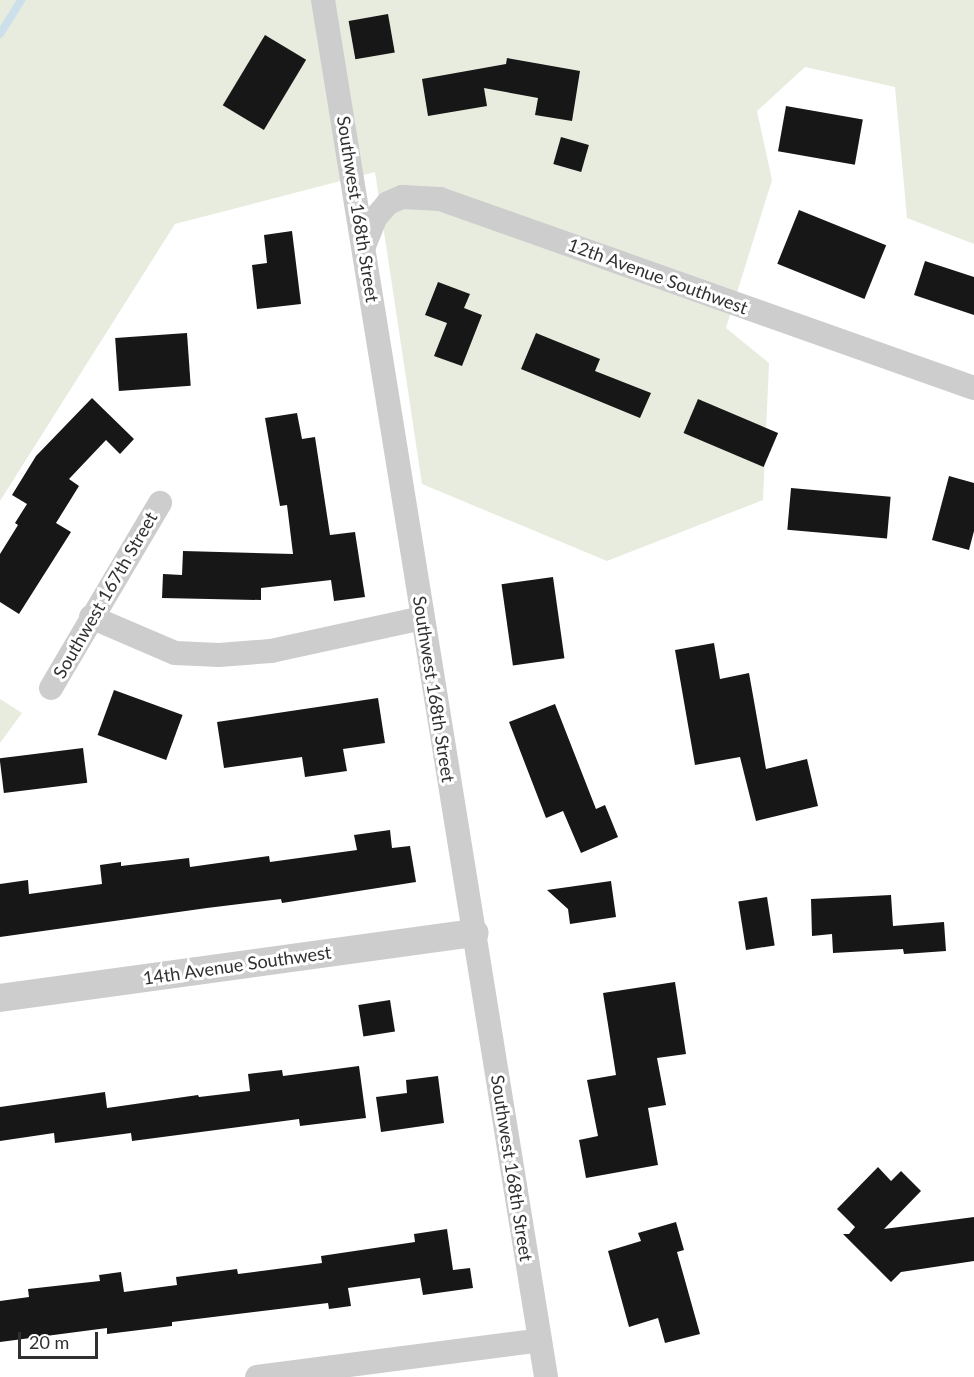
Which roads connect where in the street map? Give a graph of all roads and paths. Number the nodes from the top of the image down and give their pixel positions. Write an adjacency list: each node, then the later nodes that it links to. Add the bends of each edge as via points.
1 (323, 0): 2 (street, Southwest 168th Street)
2 (364, 246): 3 (street, 12th Avenue Southwest, via 376,217 388,203 410,196 440,199); 6 (street, Southwest 168th Street)
3 (974, 388)
4 (160, 503): 5 (street, Southwest 167th Street)
5 (91, 617): 6 (street, via 175,652 219,655 271,651); 7 (street, Southwest 167th Street)
6 (422, 618): 8 (street, Southwest 168th Street)
7 (51, 688)
8 (474, 933): 9 (street, 14th Avenue Southwest); 10 (street, Southwest 168th Street)
9 (0, 998)
10 (540, 1340): 11 (street); 12 (street, Southwest 168th Street)
11 (257, 1377)
12 (546, 1377)

